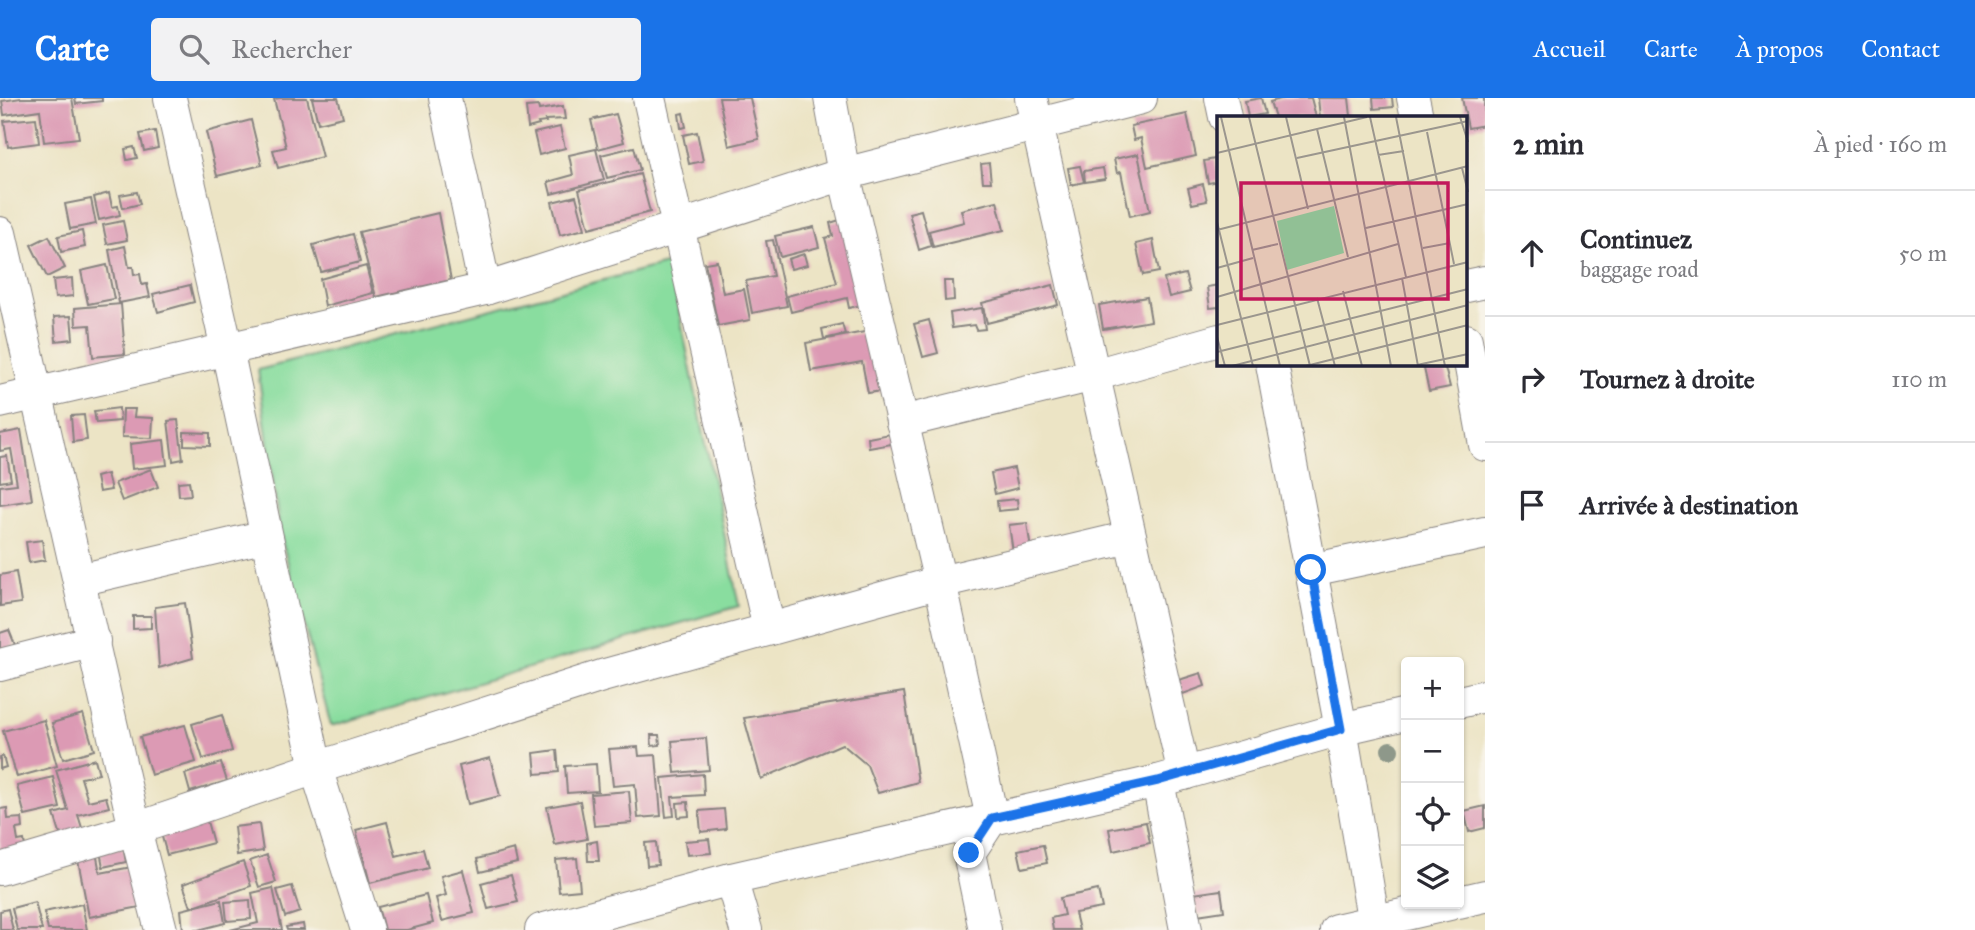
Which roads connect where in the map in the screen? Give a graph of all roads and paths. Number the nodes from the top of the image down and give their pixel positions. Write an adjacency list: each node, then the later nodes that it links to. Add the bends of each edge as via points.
1 (170, 98): 16 (street)
2 (445, 98): 14 (street)
3 (649, 98): 12 (street)
4 (830, 98): 11 (street)
5 (1141, 98): 8 (street)
6 (1221, 98): 9 (street)
7 (1413, 98): 10 (street)
8 (1034, 111): 11 (street); 19 (street)
9 (1225, 116)
10 (1417, 116)
11 (844, 174): 12 (street); 22 (street)
12 (678, 229): 14 (street); 30 (street)
13 (0, 233): 20 (street)
14 (485, 289): 16 (street)
15 (1217, 341): 19 (street)
16 (227, 349): 20 (street); 25 (street)
17 (1468, 351): 23 (street)
18 (1272, 366): 27 (street)
19 (1094, 375): 22 (street); 26 (street)
20 (37, 393): 21 (street); 28 (street)
21 (0, 402)
22 (902, 422): 29 (street)
23 (1485, 444)
24 (1485, 533): 27 (street)
25 (266, 536): 28 (street); 37 (street)
26 (1130, 537): 29 (street); 38 (street)
27 (1311, 570): 36 (street)
28 (79, 580): 31 (street)
29 (940, 582): 30 (street); 39 (street)
30 (769, 629): 37 (street, via 602,676)
31 (94, 641): 32 (street); 40 (street)
32 (0, 665)
33 (1485, 696): 34 (street)
34 (1464, 701)
35 (1401, 715): 36 (street)
36 (1341, 729): 38 (street); 46 (street)
37 (316, 768): 40 (street); 49 (street)
38 (1171, 777): 39 (street); 52 (street)
39 (992, 818): 42 (street); 51 (street, via 969,853)
40 (135, 829): 41 (street); 48 (street)
41 (0, 869)
42 (731, 879): 47 (street); 50 (street)
43 (1485, 896): 44 (street)
44 (1464, 901)
45 (1433, 909): 46 (street)
46 (1374, 926): 53 (street)
47 (547, 929)
48 (161, 930)
49 (367, 930)
50 (746, 930)
51 (985, 930)
52 (1186, 930)
53 (1335, 930)

